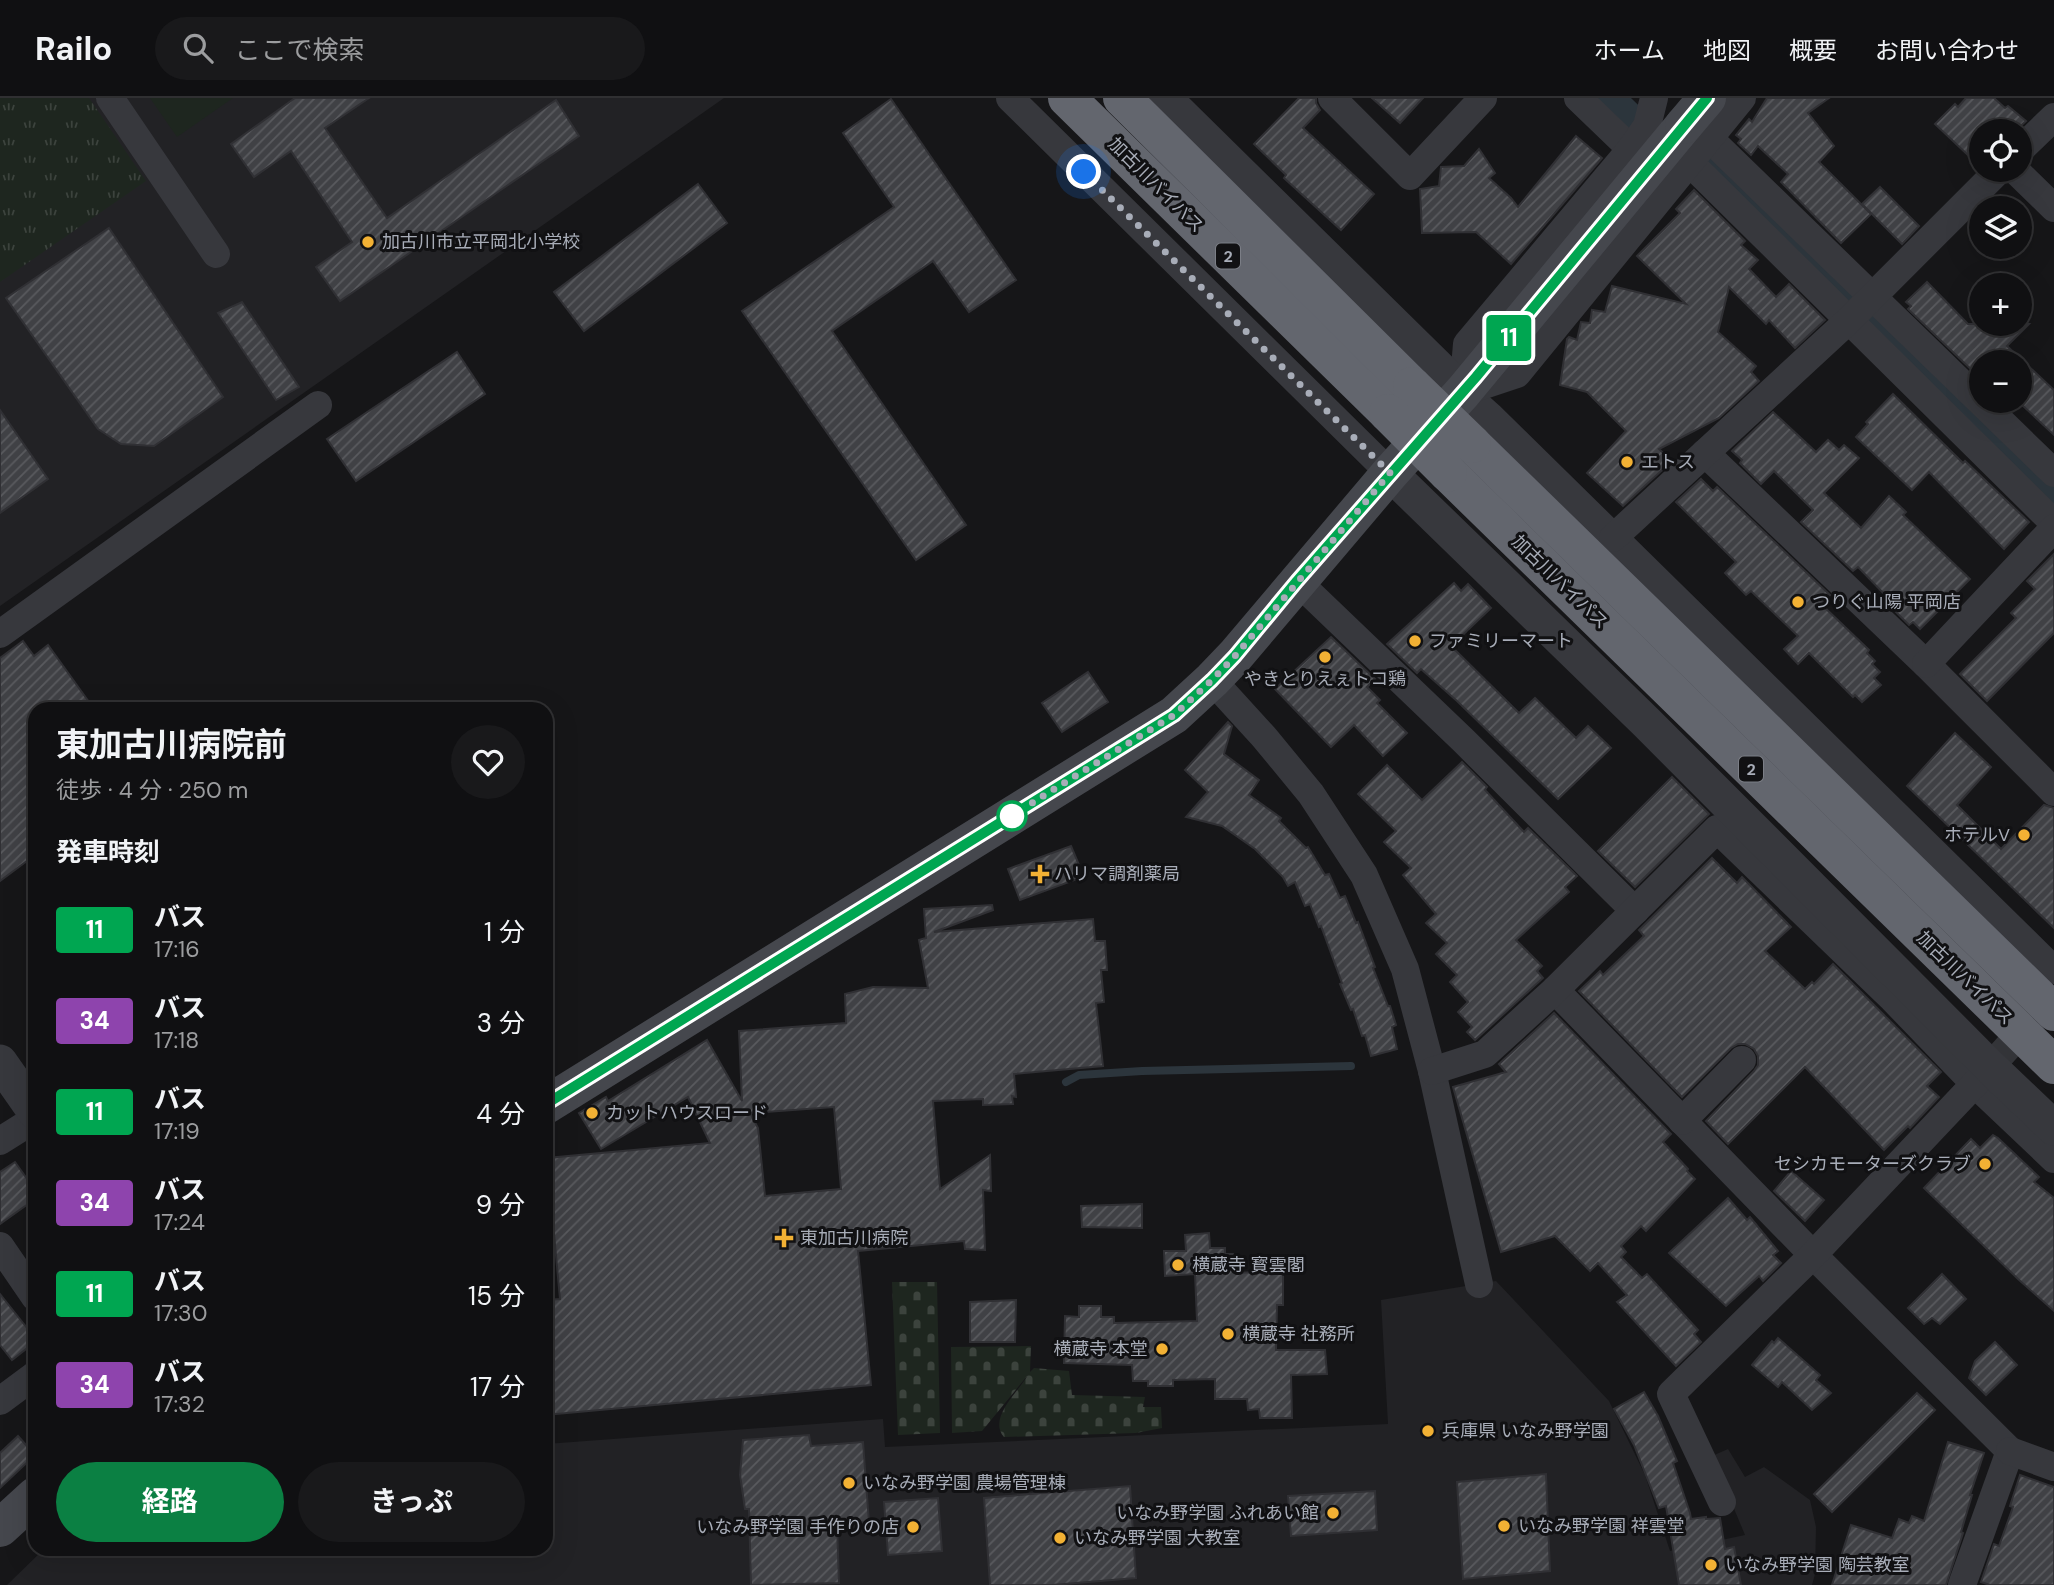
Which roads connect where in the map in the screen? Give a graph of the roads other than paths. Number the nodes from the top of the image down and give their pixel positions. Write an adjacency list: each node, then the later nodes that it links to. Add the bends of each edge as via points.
1 (110, 98): 21 (street)
2 (1010, 98): 27 (street)
3 (1067, 98): 24 (highway, 加古川バイパス / 2)
4 (1122, 98): 24 (highway, 加古川バイパス / 2)
5 (1164, 98): 23 (street)
6 (1332, 98): 7 (street, via 1410,176)
7 (1483, 98)
8 (1578, 98): 16 (street)
9 (1654, 98): 16 (street, via 1647,126)
10 (1742, 98): 14 (street)
11 (2044, 98): 12 (street)
12 (2054, 107)
13 (2054, 117): 15 (street)
14 (1700, 118): 17 (street); 22 (street); 23 (main road)
15 (2032, 138)
16 (1631, 149): 23 (street, via 1467,344)
17 (1690, 163): 22 (street); 23 (street, via 1517,374)
18 (1987, 182): 22 (street)
19 (2027, 182): 20 (street)
20 (2054, 208)
21 (216, 254)
22 (1860, 309): 26 (street); 28 (street); 29 (street)
23 (1463, 392): 27 (main road); 31 (street)
24 (1400, 400): 40 (highway, 加古川バイパス / 2, bridge, via 1472,444); 43 (highway, 加古川バイパス / 2, bridge, via 1448,473)
25 (318, 405): 33 (street)
26 (1705, 453): 31 (street); 34 (street)
27 (1390, 473): 32 (main road); 45 (street, via 1646,722)
28 (2054, 473)
29 (2054, 523)
30 (2054, 528): 34 (street)
31 (1613, 538): 38 (street)
32 (1297, 581): 35 (main road); 37 (street)
33 (0, 634)
34 (1926, 664): 36 (street)
35 (1212, 680): 44 (street, via 1311,794 1364,875 1405,969); 46 (main road, via 1174,715)
36 (2054, 792)
37 (1635, 911): 39 (street); 45 (street, via 1717,829 1893,999)
38 (2054, 971)
39 (1555, 990): 44 (street, via 1485,1054); 48 (street)
40 (2054, 1012)
41 (1742, 1060): 48 (street)
42 (0, 1062): 47 (street)
43 (2054, 1065)
44 (1432, 1071): 55 (street)
45 (1982, 1075): 50 (street); 52 (street); 54 (street)
46 (553, 1101)
47 (28, 1102)
48 (1682, 1121): 54 (street)
49 (28, 1123): 51 (street)
50 (2054, 1128)
51 (0, 1141)
52 (2054, 1158)
53 (0, 1246): 56 (street)
54 (1813, 1255): 59 (street); 62 (street, via 1671,1394)
55 (1479, 1284)
56 (28, 1287)
57 (28, 1381): 58 (street)
58 (0, 1401)
59 (2010, 1451): 60 (street); 64 (street)
60 (2054, 1467)
61 (28, 1502): 63 (main road)
62 (1722, 1502)
63 (0, 1528)
64 (1962, 1585)

